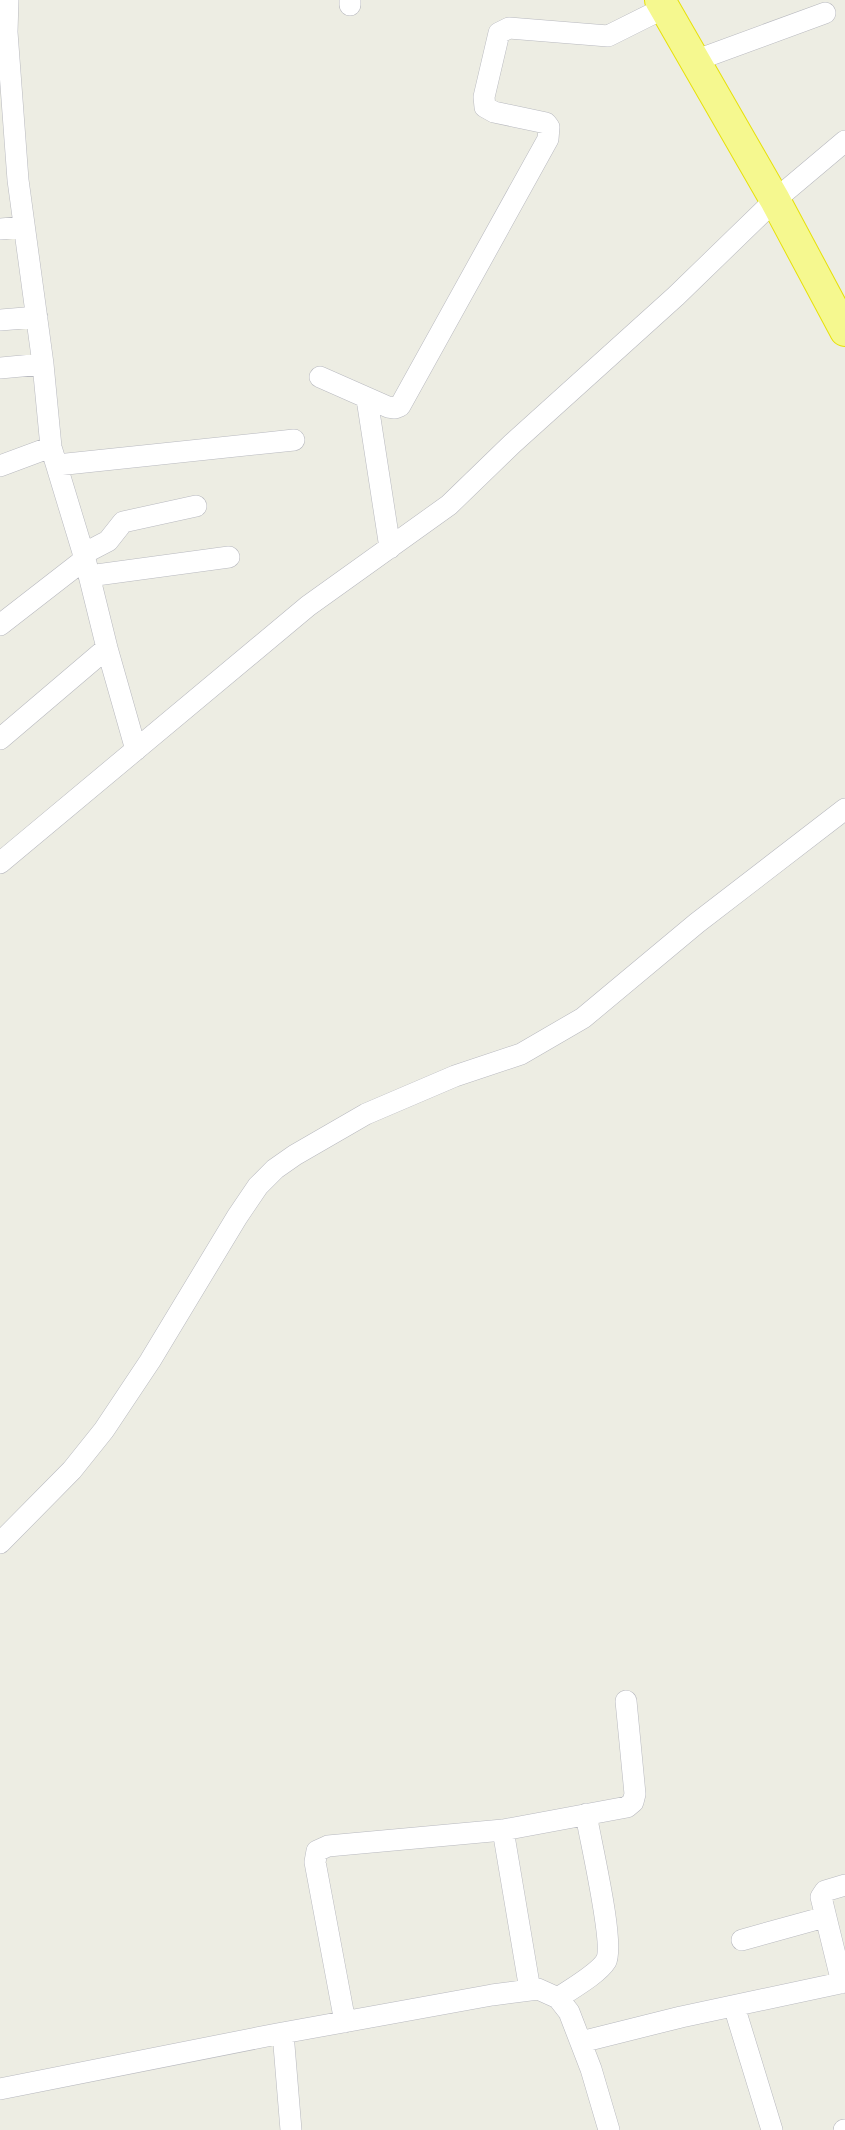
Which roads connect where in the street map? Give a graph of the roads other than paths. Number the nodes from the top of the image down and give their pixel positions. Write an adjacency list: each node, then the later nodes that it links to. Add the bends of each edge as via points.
1 (8, 0): 4 (street)
2 (662, 4): 5 (highway); 17 (street, via 608,36 509,28 499,33 484,96 485,107 546,123 548,139 402,403 392,408)
3 (825, 13): 5 (street)
4 (4, 32): 6 (street)
5 (694, 61): 8 (highway)
6 (7, 131): 9 (street)
7 (845, 141): 8 (street)
8 (775, 201): 13 (highway); 22 (street, via 449,505)
9 (24, 228): 10 (street); 11 (street)
10 (0, 229)
11 (37, 317): 12 (street); 14 (street)
12 (0, 320)
13 (845, 331)
14 (43, 364): 15 (street); 19 (street)
15 (0, 368)
16 (320, 376): 17 (street)
17 (367, 399): 22 (street)
18 (294, 440): 19 (street)
19 (54, 456): 20 (street); 24 (street)
20 (0, 466)
21 (196, 506): 24 (street, via 123,522)
22 (390, 548): 28 (street, via 308,606)
23 (228, 557): 24 (street)
24 (86, 563): 25 (street); 26 (street)
25 (0, 625)
26 (107, 648): 27 (street); 28 (street)
27 (0, 739)
28 (135, 750): 30 (street)
29 (845, 809): 31 (street, via 697,922 583,1018 520,1054 455,1076 366,1114 275,1169 237,1217 104,1430 72,1470)
30 (0, 864)
31 (0, 1543)
32 (626, 1701): 33 (street, via 635,1798 627,1807)
33 (586, 1814): 34 (street); 40 (street, via 609,1954 602,1966)
34 (502, 1830): 39 (street); 42 (street, via 328,1846 317,1851 315,1862)
35 (845, 1885): 36 (street, via 823,1893)
36 (825, 1917): 37 (street); 38 (street)
37 (742, 1940)
38 (843, 1982): 41 (street)
39 (530, 1990): 40 (street, via 549,1992); 42 (street)
40 (558, 1998): 44 (street, via 569,2012)
41 (734, 2006): 44 (street); 48 (street)
42 (345, 2022): 43 (street)
43 (283, 2033): 45 (street); 46 (street)
44 (581, 2042): 47 (street)
45 (0, 2089)
46 (291, 2130)
47 (609, 2130)
48 (772, 2130)

